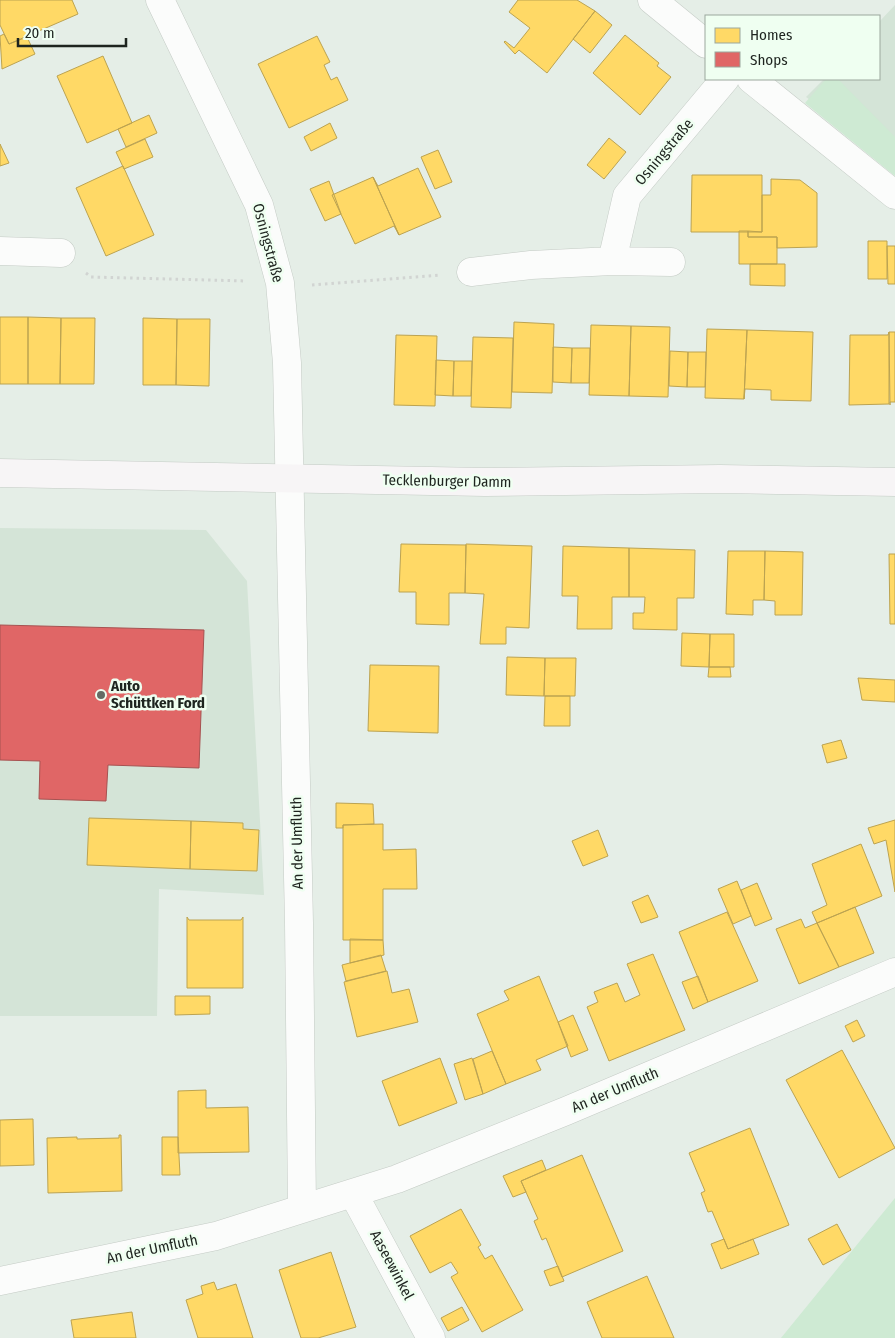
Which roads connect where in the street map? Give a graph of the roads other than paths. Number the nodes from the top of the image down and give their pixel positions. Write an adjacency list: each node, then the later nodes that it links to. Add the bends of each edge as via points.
1 (160, 0): 13 (street, Osningstraße, via 260,205 280,283 288,363)
2 (652, 0): 3 (street)
3 (705, 43)
4 (724, 80): 9 (street, Osningstraße, via 627,196)
5 (752, 80): 6 (street)
6 (895, 195)
7 (0, 250): 8 (street)
8 (61, 253)
9 (612, 261): 10 (street); 11 (street, via 531,264)
10 (671, 262)
11 (471, 272)
12 (0, 473): 13 (main road, Tecklenburger Damm)
13 (288, 478): 14 (main road, Tecklenburger Damm, via 485,482); 17 (street, An der Umfluth)
14 (895, 482)
15 (895, 972): 16 (street, An der Umfluth, via 539,1122 397,1179)
16 (353, 1193): 17 (street, An der Umfluth); 19 (street, Aaseewinkel)
17 (302, 1208): 18 (street, An der Umfluth, via 216,1236)
18 (0, 1281)
19 (431, 1338)

